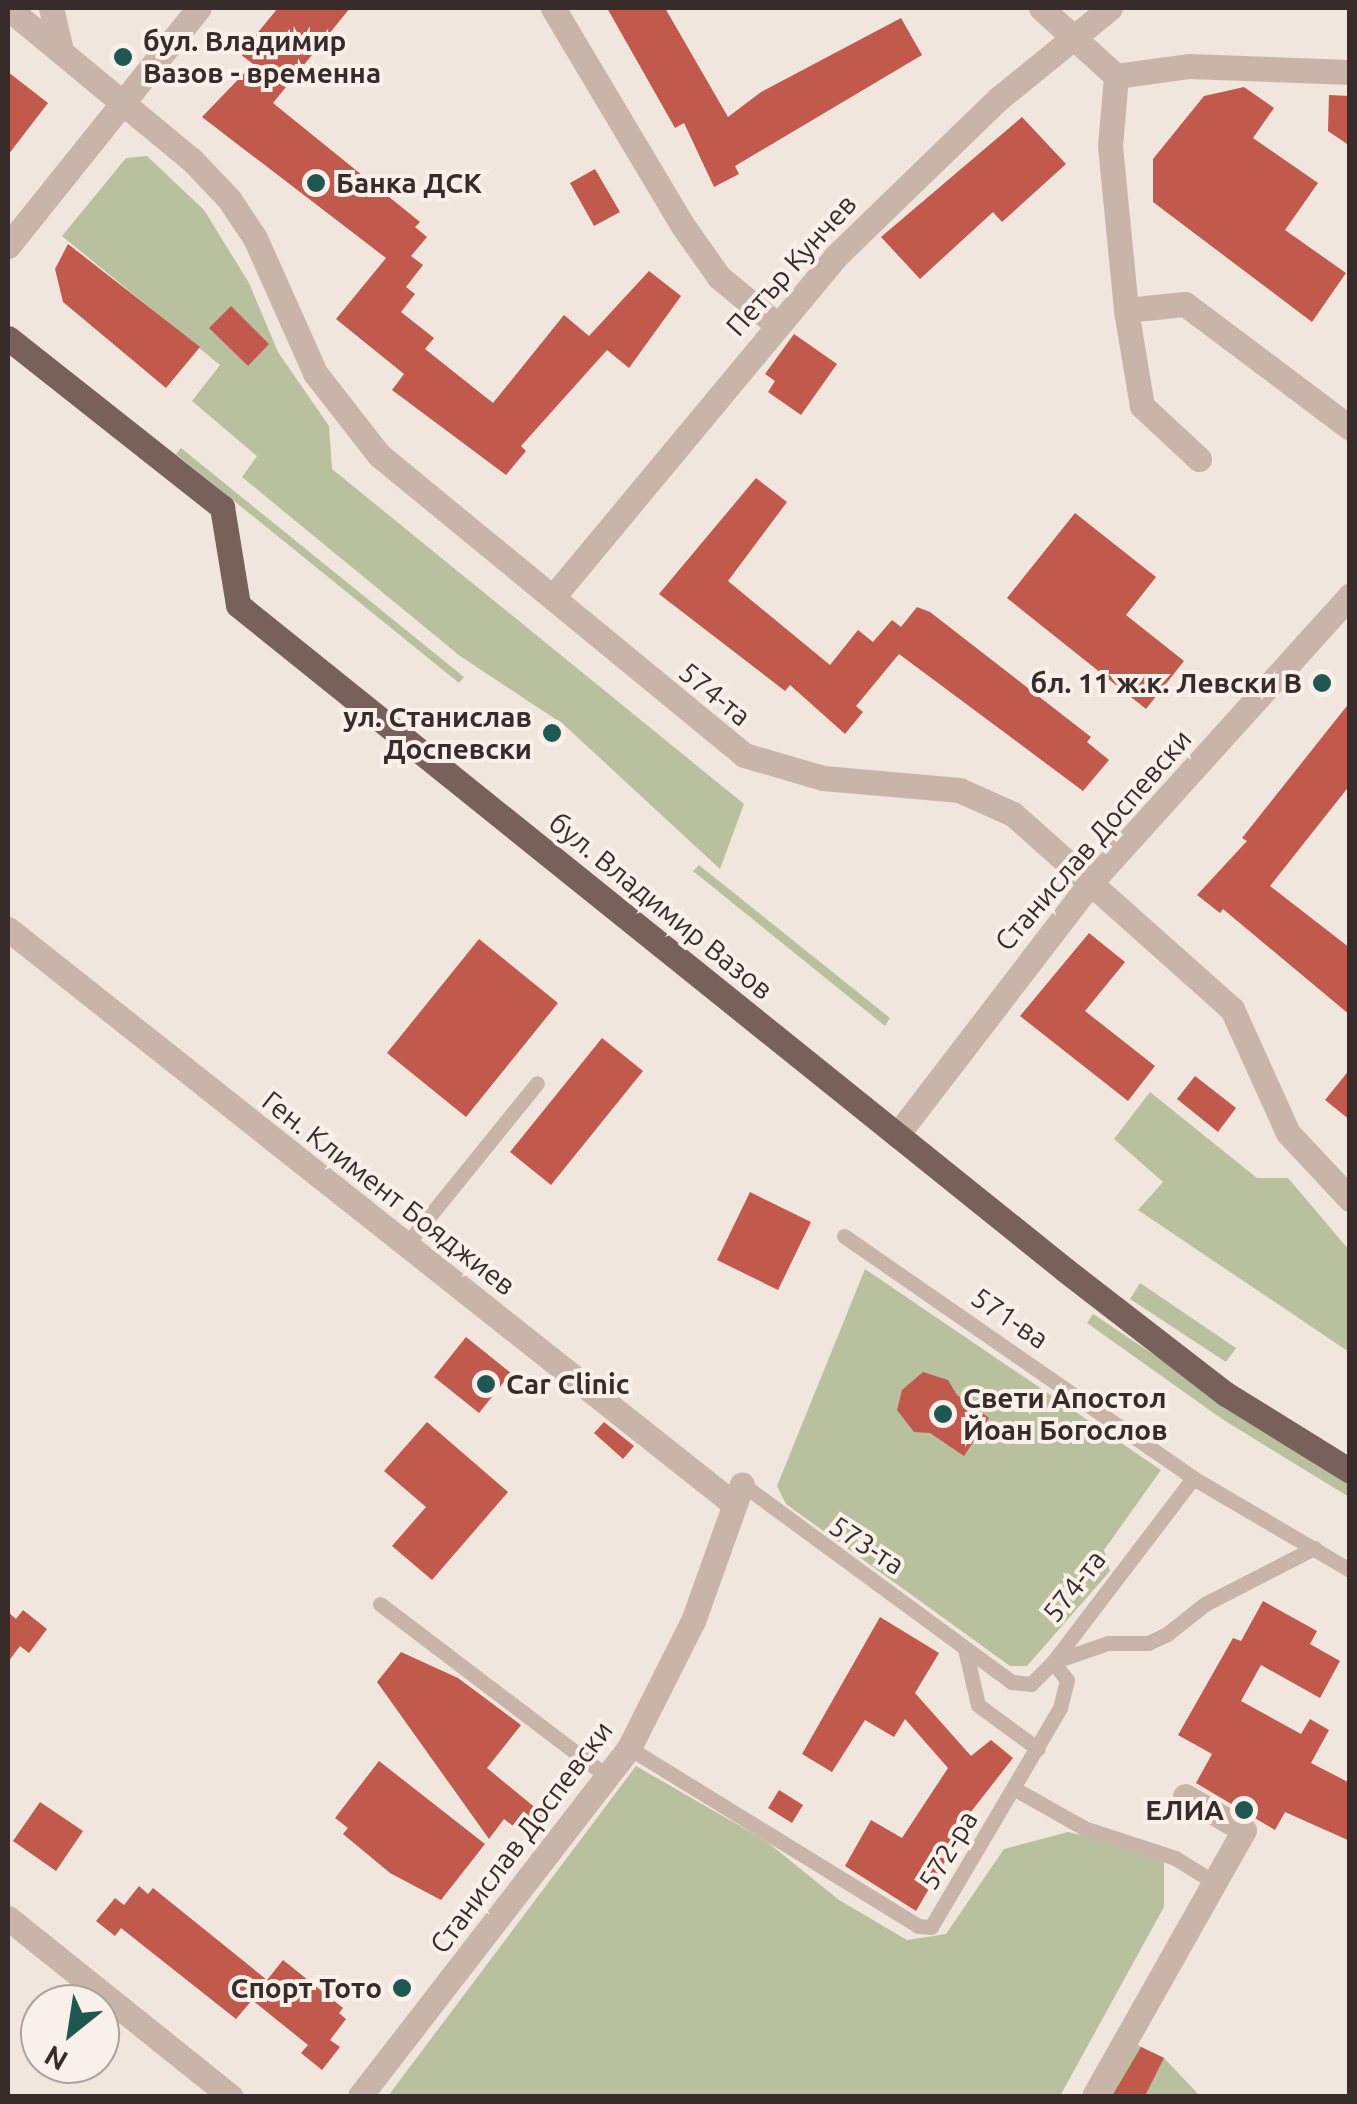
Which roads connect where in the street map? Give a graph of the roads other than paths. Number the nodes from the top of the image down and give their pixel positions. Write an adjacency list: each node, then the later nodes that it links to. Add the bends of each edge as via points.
1 (8, 8): 8 (street, 574-та)
2 (50, 8): 8 (street)
3 (199, 8): 11 (street)
4 (553, 8): 14 (street, via 701,252 719,277)
5 (1041, 8): 7 (street)
6 (1110, 8): 7 (street, Петър Кунчев)
7 (1070, 37): 10 (street); 14 (street, Петър Кунчев, via 919,171)
8 (61, 50): 11 (street, 574-та)
9 (1350, 72): 10 (street, via 1189,66)
10 (1116, 76): 13 (street, via 1110,146)
11 (119, 100): 12 (street); 19 (street, 574-та, via 229,199 255,238 315,373 347,419 379,455)
12 (8, 246)
13 (1126, 310): 16 (street, via 1185,304); 17 (street, via 1136,394)
14 (776, 324): 19 (street, Петър Кунчев)
15 (8, 338): 23 (main road, бул. Владимир Вазов, via 222,507 238,605)
16 (1350, 428)
17 (1198, 459)
18 (1350, 595): 20 (street, Станислав Доспевски)
19 (553, 597): 20 (street, 574-та, via 744,755 823,778 931,784 985,798)
20 (1092, 880): 23 (street, Станислав Доспевски); 24 (street, 574-та, via 1232,1009 1288,1133)
21 (8, 930): 26 (street, Ген. Климент Бояджиев)
22 (537, 1082): 26 (lane)
23 (897, 1135): 27 (main road, бул. Владимир Вазов, via 1226,1394)
24 (1350, 1199)
25 (844, 1236): 28 (lane, 571-ва)
26 (406, 1245): 29 (street, Ген. Климент Бояджиев)
27 (1350, 1471)
28 (1194, 1478): 30 (lane, 571-ва); 34 (lane, 574-та)
29 (738, 1494): 33 (lane, 573-та); 35 (street, Станислав Доспевски, via 693,1621)
30 (1314, 1548): 31 (lane, 571-ва); 34 (lane, via 1205,1604 1157,1638 1108,1643)
31 (1350, 1570)
32 (380, 1604): 37 (lane)
33 (965, 1649): 34 (lane, 573-та, via 1012,1682 1031,1684); 36 (lane, via 978,1705)
34 (1052, 1662): 36 (lane, 574-та, via 1067,1680)
35 (629, 1748): 37 (street, Станислав Доспевски); 38 (lane, 572-ра, via 925,1928)
36 (1038, 1750): 38 (lane, 574-та)
37 (608, 1778): 43 (street, Станислав Доспевски)
38 (1015, 1789): 40 (lane, via 1084,1828 1175,1858)
39 (1185, 1796): 40 (street, via 1244,1830)
40 (1214, 1882): 44 (street)
41 (8, 1918): 42 (street)
42 (230, 2096)
43 (360, 2096)
44 (1094, 2096)

